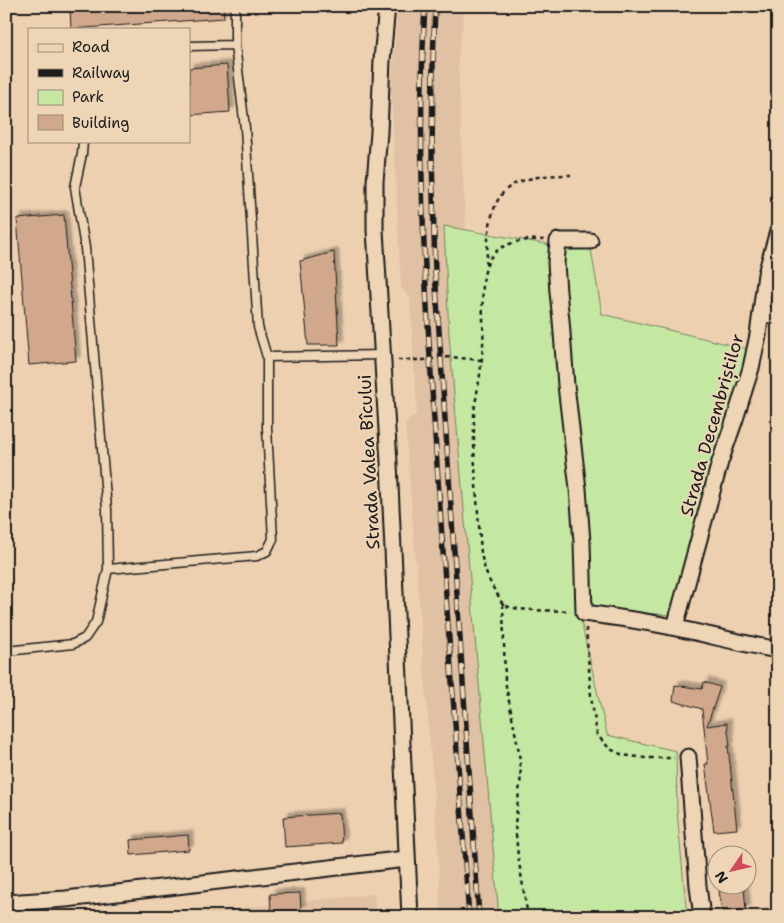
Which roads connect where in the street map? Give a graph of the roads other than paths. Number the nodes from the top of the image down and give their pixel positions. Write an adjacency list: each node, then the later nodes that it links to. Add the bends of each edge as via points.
1 (236, 6): 3 (lane)
2 (387, 6): 11 (street, Strada Valea Bîcului, via 375,182)
3 (236, 45): 4 (lane); 10 (lane, via 245,128 258,328)
4 (190, 46)
5 (83, 142): 12 (lane, via 75,187 85,248 107,509)
6 (778, 231): 8 (street, Strada Decembriștilor, via 766,274)
7 (590, 241): 13 (street, via 558,241 556,262 582,542 584,613)
8 (761, 313): 9 (street); 13 (street, Strada Decembriștilor, via 751,368 720,462)
9 (778, 316)
10 (267, 357): 11 (lane); 12 (lane, via 267,428 274,539 267,551 257,556)
11 (383, 357): 17 (street, Strada Valea Bîcului)
12 (108, 569): 15 (lane, via 96,622 85,638 73,644)
13 (675, 627): 14 (street)
14 (778, 650)
15 (6, 651)
16 (688, 757): 20 (street)
17 (406, 859): 18 (street, via 66,900); 19 (street, Strada Valea Bîcului)
18 (6, 903)
19 (410, 917)
20 (702, 917)

